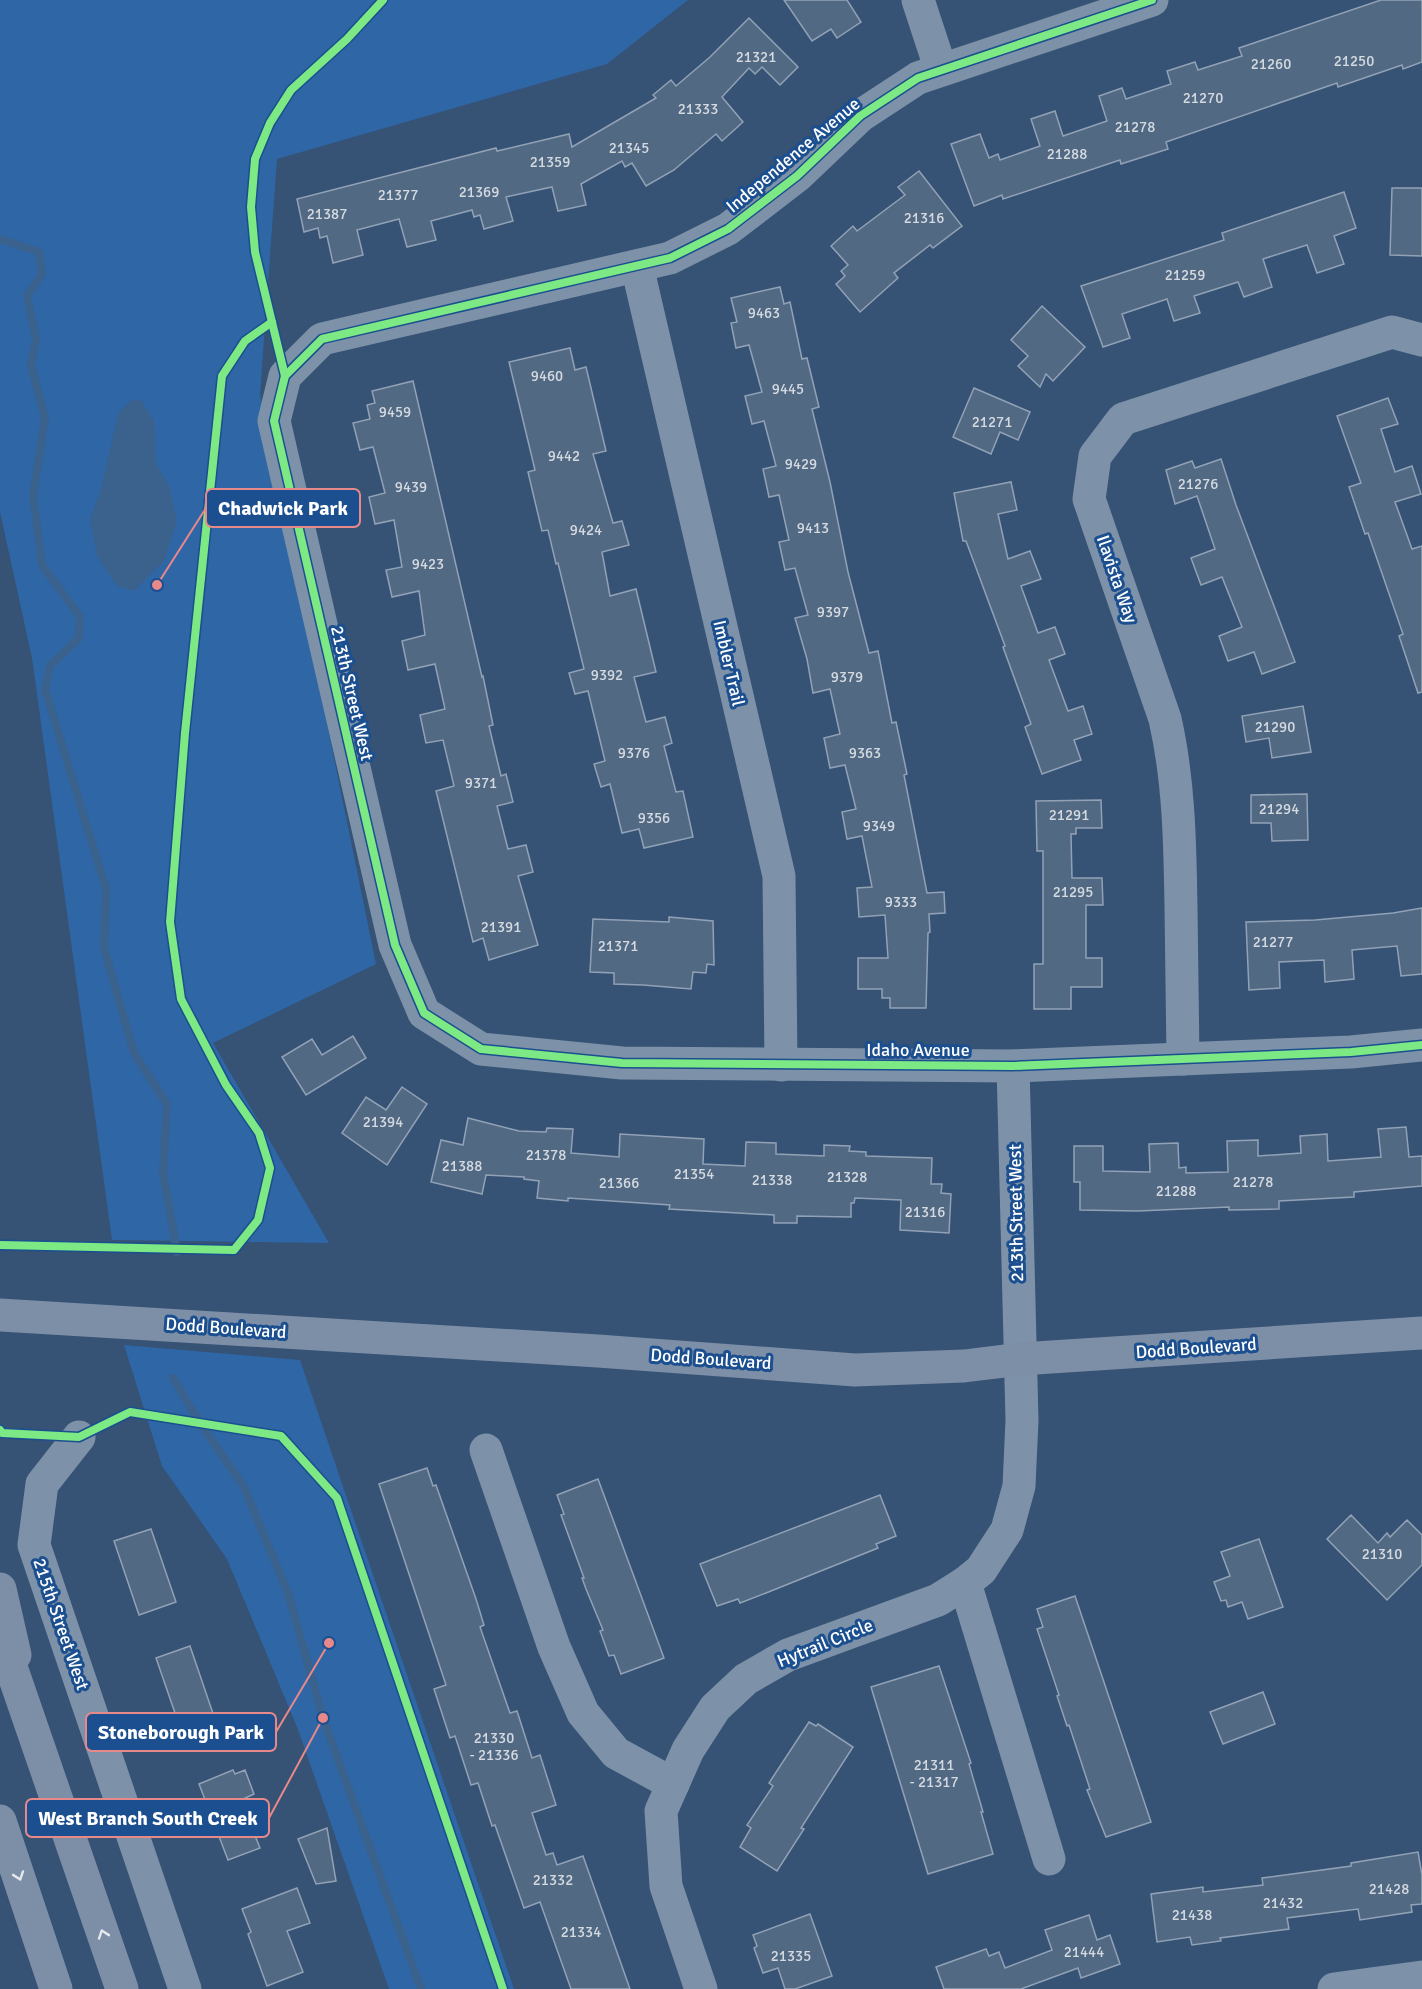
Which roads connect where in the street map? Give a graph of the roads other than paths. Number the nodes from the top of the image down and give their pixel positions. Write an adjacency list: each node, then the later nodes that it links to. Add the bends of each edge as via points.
1 (918, 0): 3 (street)
2 (1152, 0): 3 (street, Independence Avenue)
3 (941, 70): 4 (street, Independence Avenue, via 918,78 860,116 797,176 728,230 670,258)
4 (637, 266): 6 (street, Independence Avenue, via 322,339); 10 (street, Imbler Trail, via 779,876)
5 (1422, 340): 9 (street, Ilavista Way, via 1392,332 1124,419 1095,456 1089,499 1172,748 1180,839)
6 (285, 376): 7 (street, 213th Street West, via 274,421 395,945)
7 (424, 1012): 10 (street, Idaho Avenue, via 481,1049 622,1063)
8 (1422, 1045): 9 (street, Idaho Avenue)
9 (1183, 1059): 11 (street, Idaho Avenue)
10 (781, 1065): 11 (street, Idaho Avenue)
11 (1012, 1066): 14 (street, 213th Street West)
12 (0, 1315): 14 (main road, Dodd Boulevard, via 855,1370 964,1366)
13 (1422, 1333): 14 (main road, Dodd Boulevard)
14 (1020, 1359): 17 (street, Hytrail Circle, via 1018,1486 1007,1530 981,1570)
15 (79, 1437): 27 (street, 215th Street West, via 42,1484 34,1545)
16 (486, 1450): 21 (street, via 554,1647 583,1713 616,1753)
17 (965, 1583): 21 (street, Hytrail Circle, via 938,1600 788,1655 746,1679 715,1708 688,1750); 23 (street)
18 (0, 1589): 20 (main road)
19 (0, 1635): 20 (main road)
20 (29, 1722): 26 (main road, one-way to 20)
21 (673, 1784): 28 (street, Hytrail Circle, via 661,1811 666,1886)
22 (0, 1821): 25 (main road, one-way to 25)
23 (1049, 1859)
24 (1422, 1977): 29 (street)
25 (56, 1989)
26 (122, 1989)
27 (185, 1989)
28 (701, 1989)
29 (1334, 1989)

